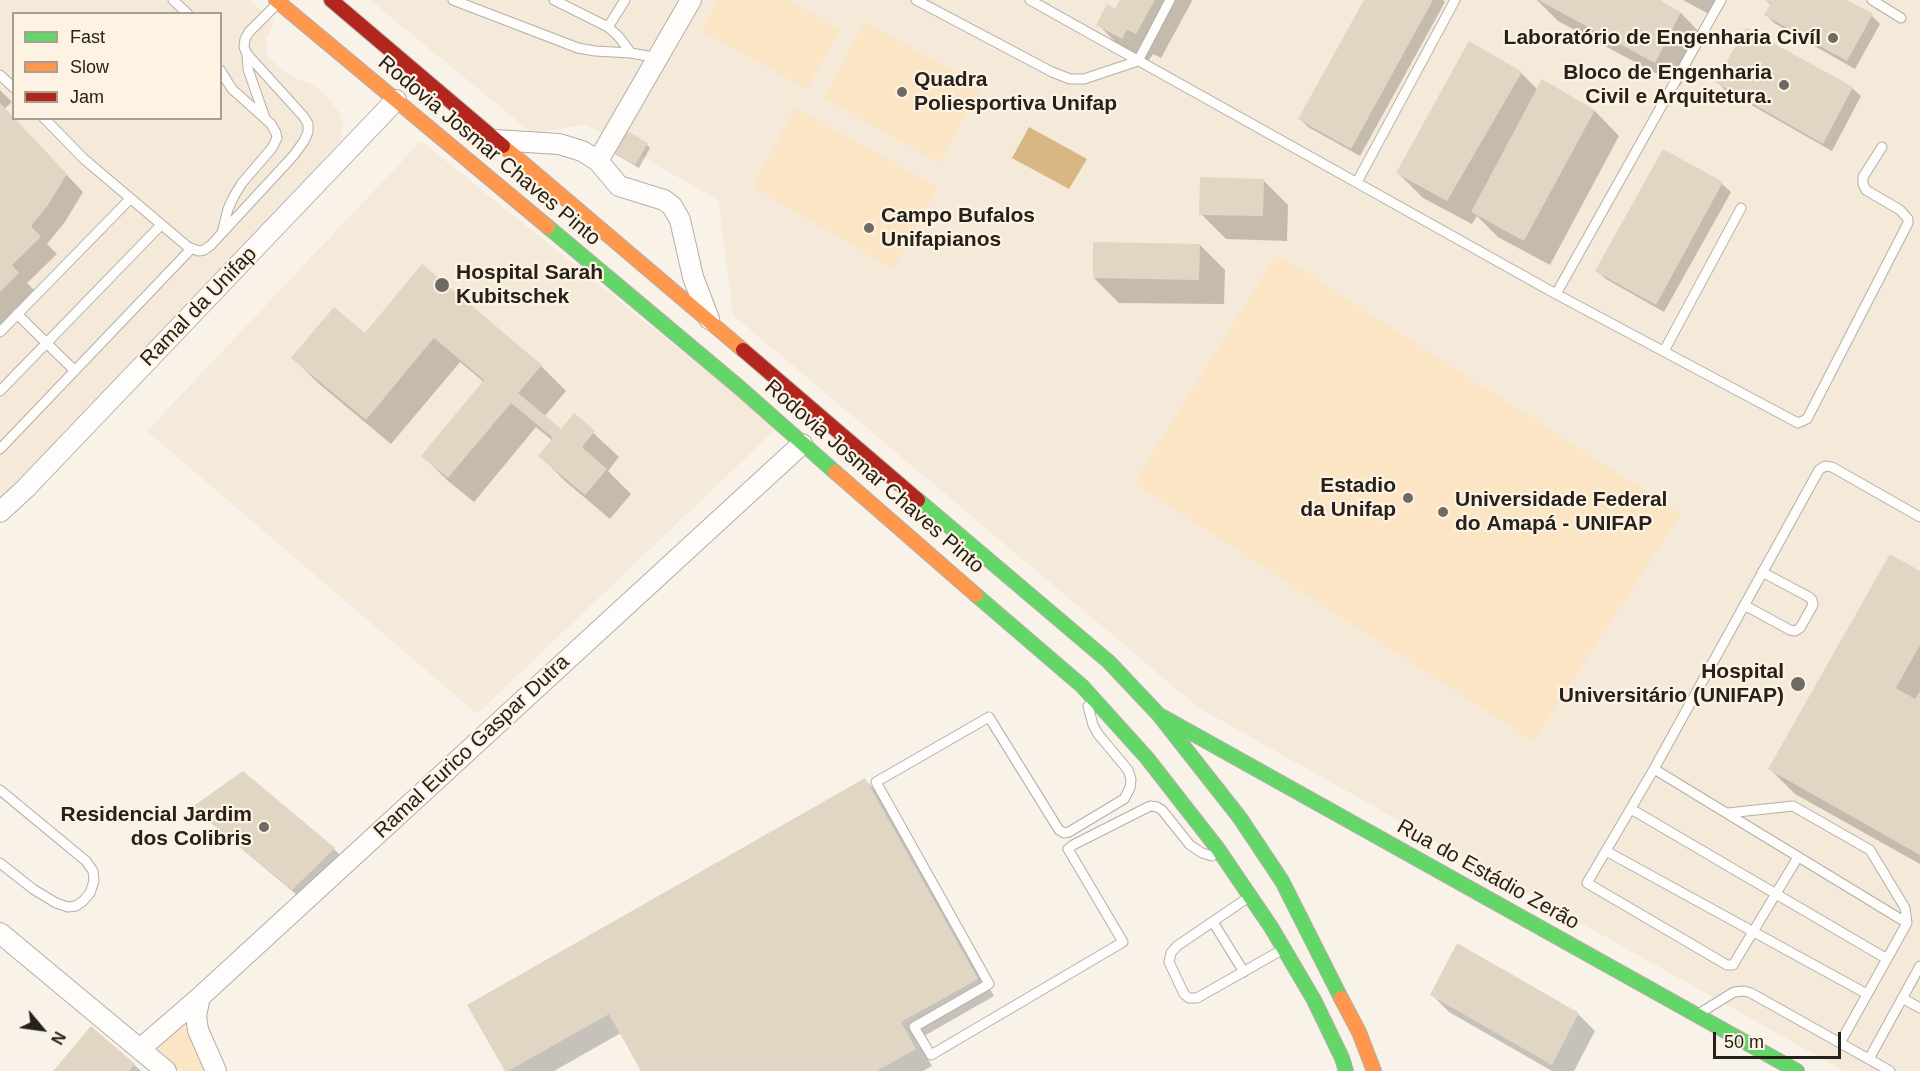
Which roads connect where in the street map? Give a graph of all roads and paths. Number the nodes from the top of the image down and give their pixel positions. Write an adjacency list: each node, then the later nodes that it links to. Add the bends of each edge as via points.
1 (172, 0): 14 (lane)
2 (331, 0): 27 (main road, Rodovia Josmar Chaves Pinto)
3 (453, 0): 17 (lane, via 578,48)
4 (554, 0): 16 (lane)
5 (625, 0): 16 (lane)
6 (691, 0): 19 (street)
7 (916, 0): 20 (lane, via 1071,79 1084,80)
8 (1030, 0): 20 (lane)
9 (1170, 0): 20 (lane)
10 (1455, 0): 30 (lane)
11 (1721, 0): 36 (lane)
12 (1872, 0): 15 (lane)
13 (277, 1): 18 (lane, via 245,39); 24 (main road, Rodovia Josmar Chaves Pinto)
14 (186, 12)
15 (1901, 18)
16 (608, 27): 17 (lane)
17 (631, 53): 19 (lane)
18 (247, 54): 26 (lane); 34 (lane, via 304,117 308,132 294,155)
19 (658, 58): 29 (street)
20 (1138, 61): 30 (lane)
21 (222, 73): 26 (lane, via 232,89)
22 (0, 75): 23 (lane)
23 (12, 86)
24 (396, 100): 44 (main road, Rodovia Josmar Chaves Pinto); 46 (street, Ramal da Unifap)
25 (46, 120): 31 (lane)
26 (265, 120): 34 (lane, via 277,138 234,196)
27 (494, 140): 29 (street, via 559,144); 38 (main road, Rodovia Josmar Chaves Pinto)
28 (1882, 147): 41 (lane, via 1863,177 1863,184 1866,190 1900,210 1908,223 1807,419 1798,423)
29 (598, 161): 38 (street, via 619,186 672,206 680,220 693,277)
30 (1357, 182): 36 (lane)
31 (130, 199): 33 (lane); 37 (lane)
32 (1741, 208): 41 (lane)
33 (161, 225): 35 (lane); 40 (lane)
34 (222, 234): 35 (lane, via 204,250)
35 (192, 249): 42 (lane)
36 (1556, 294): 41 (lane)
37 (17, 314): 39 (lane); 40 (lane)
38 (711, 324): 51 (main road, Rodovia Josmar Chaves Pinto, via 1109,662)
39 (0, 332)
40 (46, 343): 42 (lane); 43 (lane)
41 (1664, 351)
42 (75, 371): 45 (lane)
43 (0, 391)
44 (802, 444): 50 (main road, Rodovia Josmar Chaves Pinto); 71 (street, Ramal Eurico Gaspar Dutra)
45 (0, 449)
46 (0, 512)
47 (1920, 517): 48 (lane, via 1825,465)
48 (1762, 572): 49 (lane); 49 (lane, via 1809,597 1813,605 1809,613 1795,631)
49 (1744, 605): 52 (lane)
50 (1082, 686): 58 (main road, Rodovia Josmar Chaves Pinto, via 1147,758); 58 (lane, via 1093,725 1131,779 1124,799 1069,832 1059,830 989,717 876,782 989,984 914,1028 931,1055 1123,942 1068,849 1073,845 1150,806 1162,810 1190,845)
51 (1159, 715): 74 (main road, Rua do Estádio Zerão); 81 (main road, Rodovia Josmar Chaves Pinto, via 1240,818 1282,881 1359,1032)
52 (1654, 769): 54 (lane); 55 (lane)
53 (0, 790): 59 (lane, via 86,861 94,881 83,901 68,907 33,889)
54 (1631, 809): 56 (lane); 60 (lane)
55 (1728, 813): 57 (lane); 63 (lane, via 1793,806 1869,850 1905,908)
56 (1606, 850): 64 (lane); 64 (lane, via 1587,883 1727,965 1734,965)
57 (1798, 857): 60 (lane); 63 (lane)
58 (1226, 860): 61 (main road, Rodovia Josmar Chaves Pinto)
59 (0, 863)
60 (1776, 893): 64 (lane); 67 (lane)
61 (1250, 896): 62 (lane); 66 (main road, Rodovia Josmar Chaves Pinto)
62 (1213, 922): 69 (lane); 69 (lane, via 1171,953 1169,962 1184,994 1197,998)
63 (1907, 924): 67 (lane)
64 (1754, 932): 70 (lane)
65 (0, 933): 76 (street)
66 (1285, 949): 69 (lane); 80 (main road, Rodovia Josmar Chaves Pinto, via 1314,1000)
67 (1887, 959): 70 (lane)
68 (1920, 966): 72 (lane)
69 (1244, 972)
70 (1867, 994): 75 (lane)
71 (200, 997): 76 (street, Ramal Eurico Gaspar Dutra); 79 (street, via 198,1030)
72 (1902, 998): 73 (lane); 77 (lane)
73 (1920, 1008)
74 (1696, 1015): 75 (lane, via 1734,992 1744,991); 82 (main road, Rua do Estádio Zerão)
75 (1840, 1043): 77 (lane)
76 (140, 1049): 78 (street)
77 (1869, 1059): 83 (lane)
78 (166, 1071)
79 (216, 1071)
80 (1346, 1071)
81 (1374, 1071)
82 (1797, 1071)
83 (1890, 1071)

